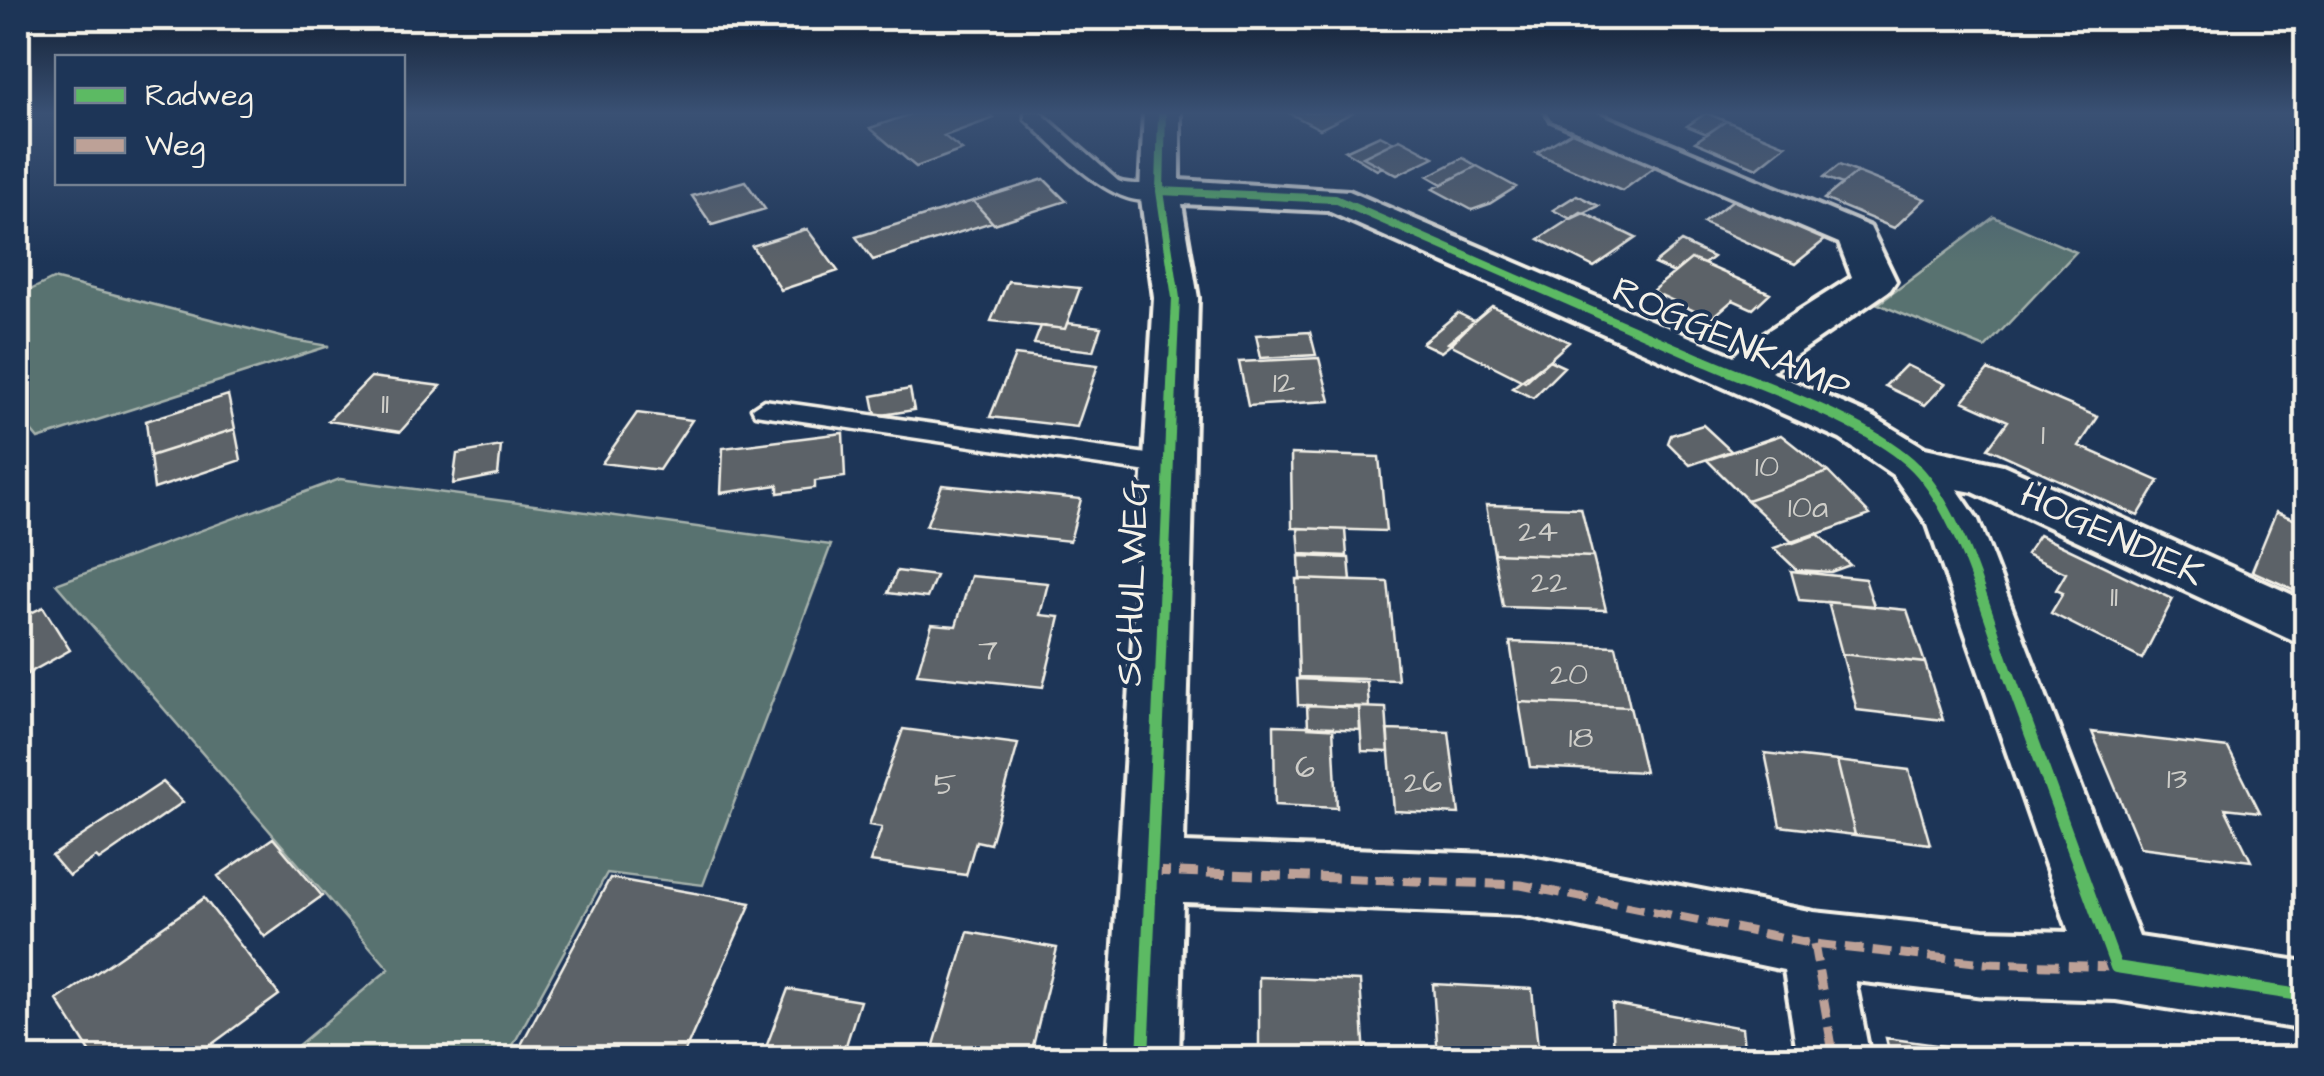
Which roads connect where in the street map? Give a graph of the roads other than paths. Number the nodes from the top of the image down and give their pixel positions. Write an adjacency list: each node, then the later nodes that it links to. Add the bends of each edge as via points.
1 (1085, 162): 4 (lane, via 1126,192)
2 (1161, 162): 4 (street, SCHULWEG)
3 (1682, 162): 5 (street, via 1856,236 1875,281 1760,356)
4 (1160, 191): 5 (street, ROGGENKAMP, via 1335,198); 8 (street, SCHULWEG, via 1176,298)
5 (1741, 378): 7 (street, ROGGENKAMP, via 1857,428)
6 (764, 408): 8 (lane)
7 (1911, 463): 9 (street, HOGENDIEK, via 1985,477); 12 (street, ROGGENKAMP, via 1952,520)
8 (1168, 466): 10 (street, SCHULWEG)
9 (2306, 625)
10 (1151, 871): 11 (street, via 1521,885); 14 (street, SCHULWEG)
11 (1814, 944): 12 (street, via 1984,963); 15 (street)
12 (2116, 967): 13 (street)
13 (2306, 996)
14 (1143, 1058)
15 (1834, 1058)

